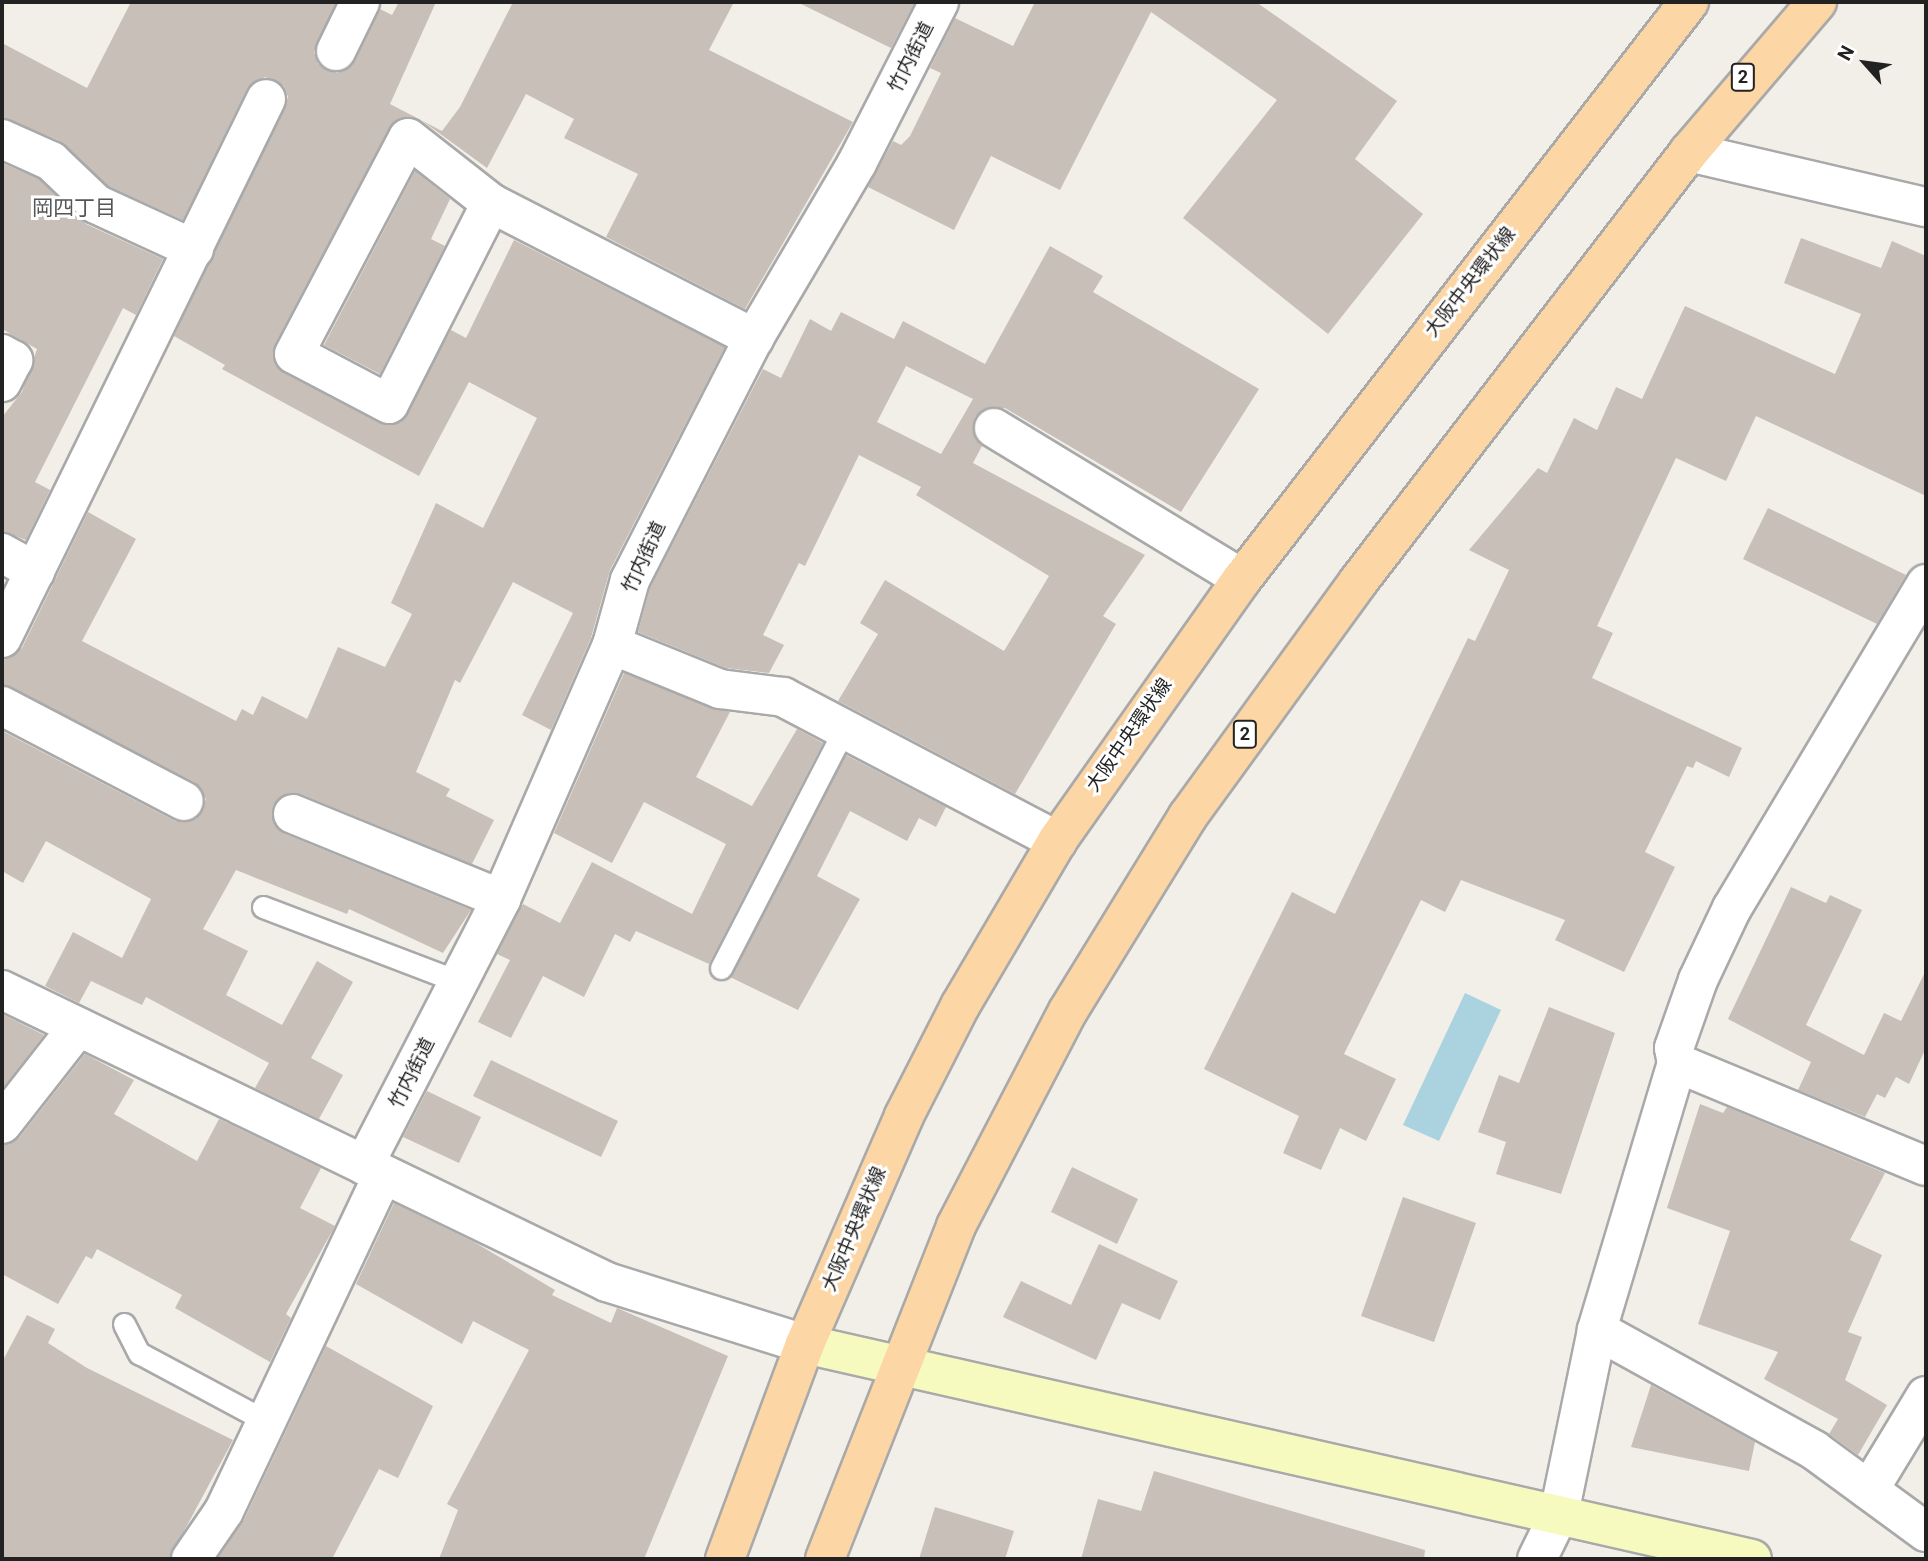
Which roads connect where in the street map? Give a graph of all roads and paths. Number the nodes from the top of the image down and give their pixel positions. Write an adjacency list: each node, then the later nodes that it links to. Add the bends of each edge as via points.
1 (360, 2): 6 (street)
2 (939, 2): 13 (street, 竹内街道, via 857,163)
3 (1689, 2): 19 (main road, 大阪中央環状線)
4 (1797, 2): 9 (main road, 2)
5 (1817, 2): 9 (main road, 2)
6 (336, 51)
7 (266, 100): 12 (street)
8 (2, 139): 12 (street, via 51,161 96,204)
9 (1689, 152): 11 (street); 41 (main road, 2, via 1357,582 1188,816 1068,1011 1014,1111 956,1226)
10 (491, 203): 10 (street, via 408,138 294,354 389,404); 13 (street)
11 (1926, 207)
12 (194, 250): 18 (street)
13 (754, 338): 22 (street, 竹内街道, via 630,580)
14 (2, 354): 15 (street, via 13,360)
15 (2, 382)
16 (994, 428): 19 (street)
17 (2, 553): 18 (street)
18 (35, 571): 21 (street)
19 (1242, 579): 27 (main road, 大阪中央環状線)
20 (1926, 583): 34 (street, via 1732,908 1698,980 1674,1048)
21 (2, 638)
22 (612, 646): 24 (street, via 720,689 783,697); 28 (street, 竹内街道)
23 (2, 706): 25 (street)
24 (846, 726): 27 (street); 30 (lane)
25 (184, 801)
26 (293, 814): 28 (street)
27 (1057, 841): 40 (main road, 大阪中央環状線, via 960,1006 904,1116)
28 (501, 899): 31 (street, 竹内街道)
29 (263, 907): 31 (lane)
30 (721, 968)
31 (458, 982): 37 (street, 竹内街道)
32 (2, 990): 33 (street)
33 (78, 1027): 35 (street); 37 (street)
34 (1677, 1063): 36 (street); 39 (street)
35 (2, 1124)
36 (1922, 1157)
37 (373, 1170): 40 (street, via 607,1282); 43 (street, 竹内街道)
38 (124, 1324): 43 (lane, via 139,1353)
39 (1597, 1330): 44 (street, via 1814,1450); 45 (street)
40 (805, 1344): 41 (street); 48 (main road, 大阪中央環状線)
41 (898, 1366): 45 (street); 49 (main road, 2)
42 (1926, 1396): 44 (street)
43 (266, 1421): 47 (street, 竹内街道, via 224,1511)
44 (1869, 1490): 46 (street)
45 (1559, 1514): 50 (street); 51 (street)
46 (1926, 1532)
47 (191, 1559)
48 (725, 1559)
49 (825, 1559)
50 (1537, 1559)
51 (1752, 1559)

